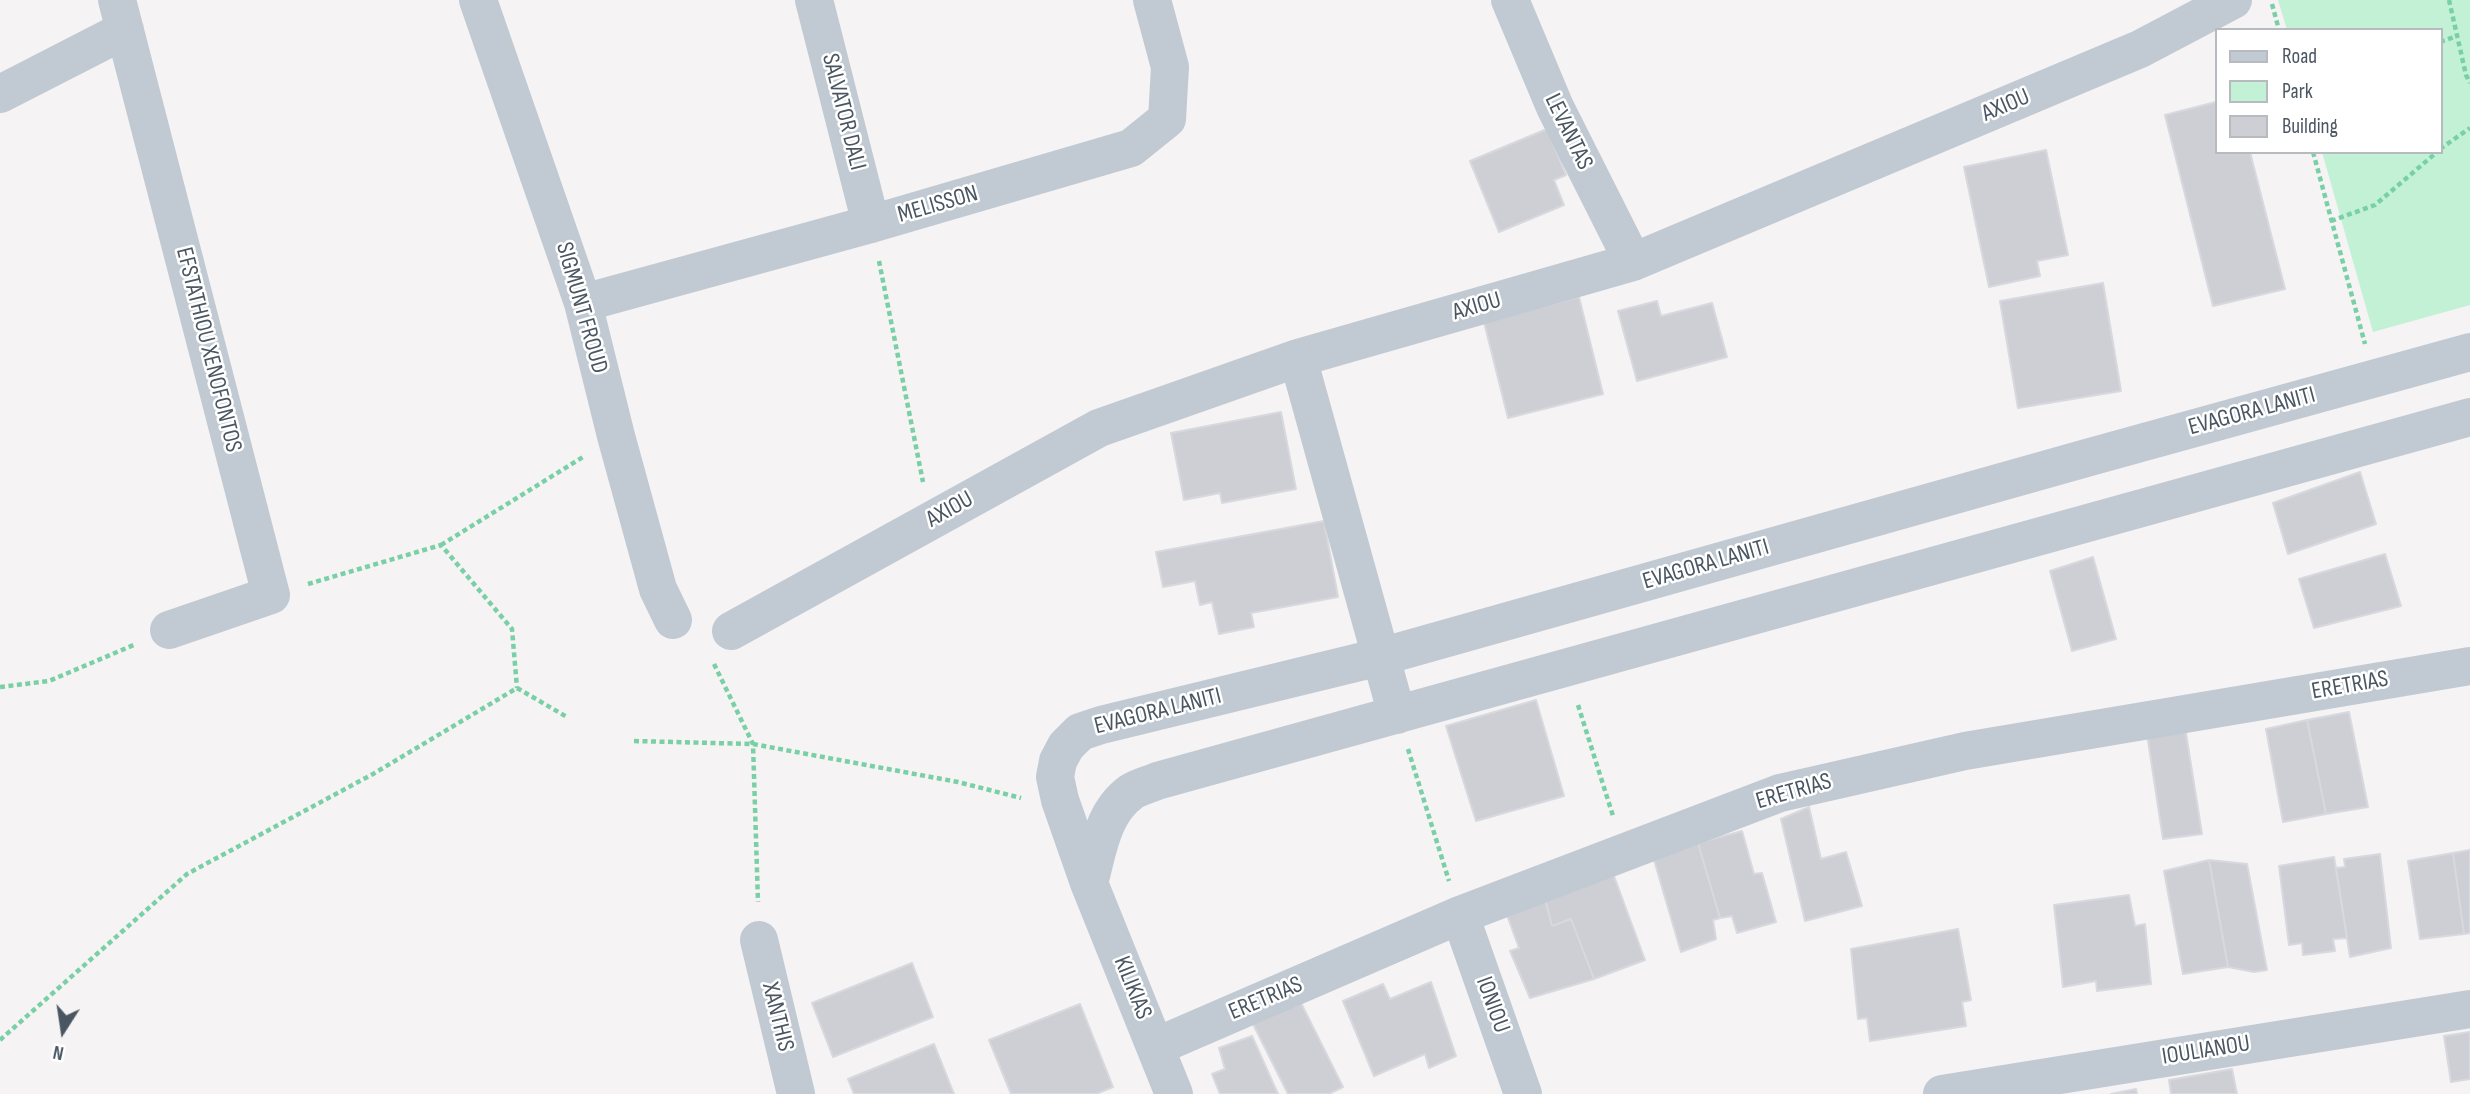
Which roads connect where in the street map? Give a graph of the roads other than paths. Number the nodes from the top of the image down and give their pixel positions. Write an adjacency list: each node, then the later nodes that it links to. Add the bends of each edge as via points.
1 (478, 0): 10 (street, SIGMUNT FROUD)
2 (814, 0): 8 (street, SALVATOR DALI)
3 (1152, 0): 8 (street, MELISSON, via 1170,67 1167,119 1140,141 1130,148)
4 (1510, 0): 9 (street, LEVANTAS, via 1555,107)
5 (2233, 0): 9 (street, AXIOU, via 2140,49)
6 (121, 15): 7 (street); 15 (street, EFSTATHIOU XENOFONTOS, via 271,595)
7 (0, 94)
8 (872, 224): 10 (street, MELISSON)
9 (1633, 262): 12 (street, AXIOU)
10 (583, 303): 14 (street, SIGMUNT FROUD, via 658,589)
11 (2470, 352): 17 (street, EVAGORA LANITI)
12 (1297, 358): 16 (street, AXIOU, via 1099,428); 17 (street)
13 (2470, 416): 19 (street)
14 (673, 620)
15 (169, 630)
16 (721, 644)
17 (1380, 657): 19 (street); 20 (street, EVAGORA LANITI, via 1080,732 1066,746 1055,777)
18 (2470, 666): 21 (street, ERETRIAS, via 1965,751 1780,793)
19 (1397, 715): 20 (street, via 1132,791 1107,820)
20 (1089, 883): 24 (street, KILIKIAS)
21 (1460, 915): 24 (street, ERETRIAS); 27 (street, IONIOU)
22 (759, 940): 25 (street, XANTHIS)
23 (2470, 1009): 28 (street, IOULIANOU)
24 (1155, 1047): 26 (street, KILIKIAS)
25 (796, 1094)
26 (1174, 1094)
27 (1523, 1094)
28 (1942, 1094)

